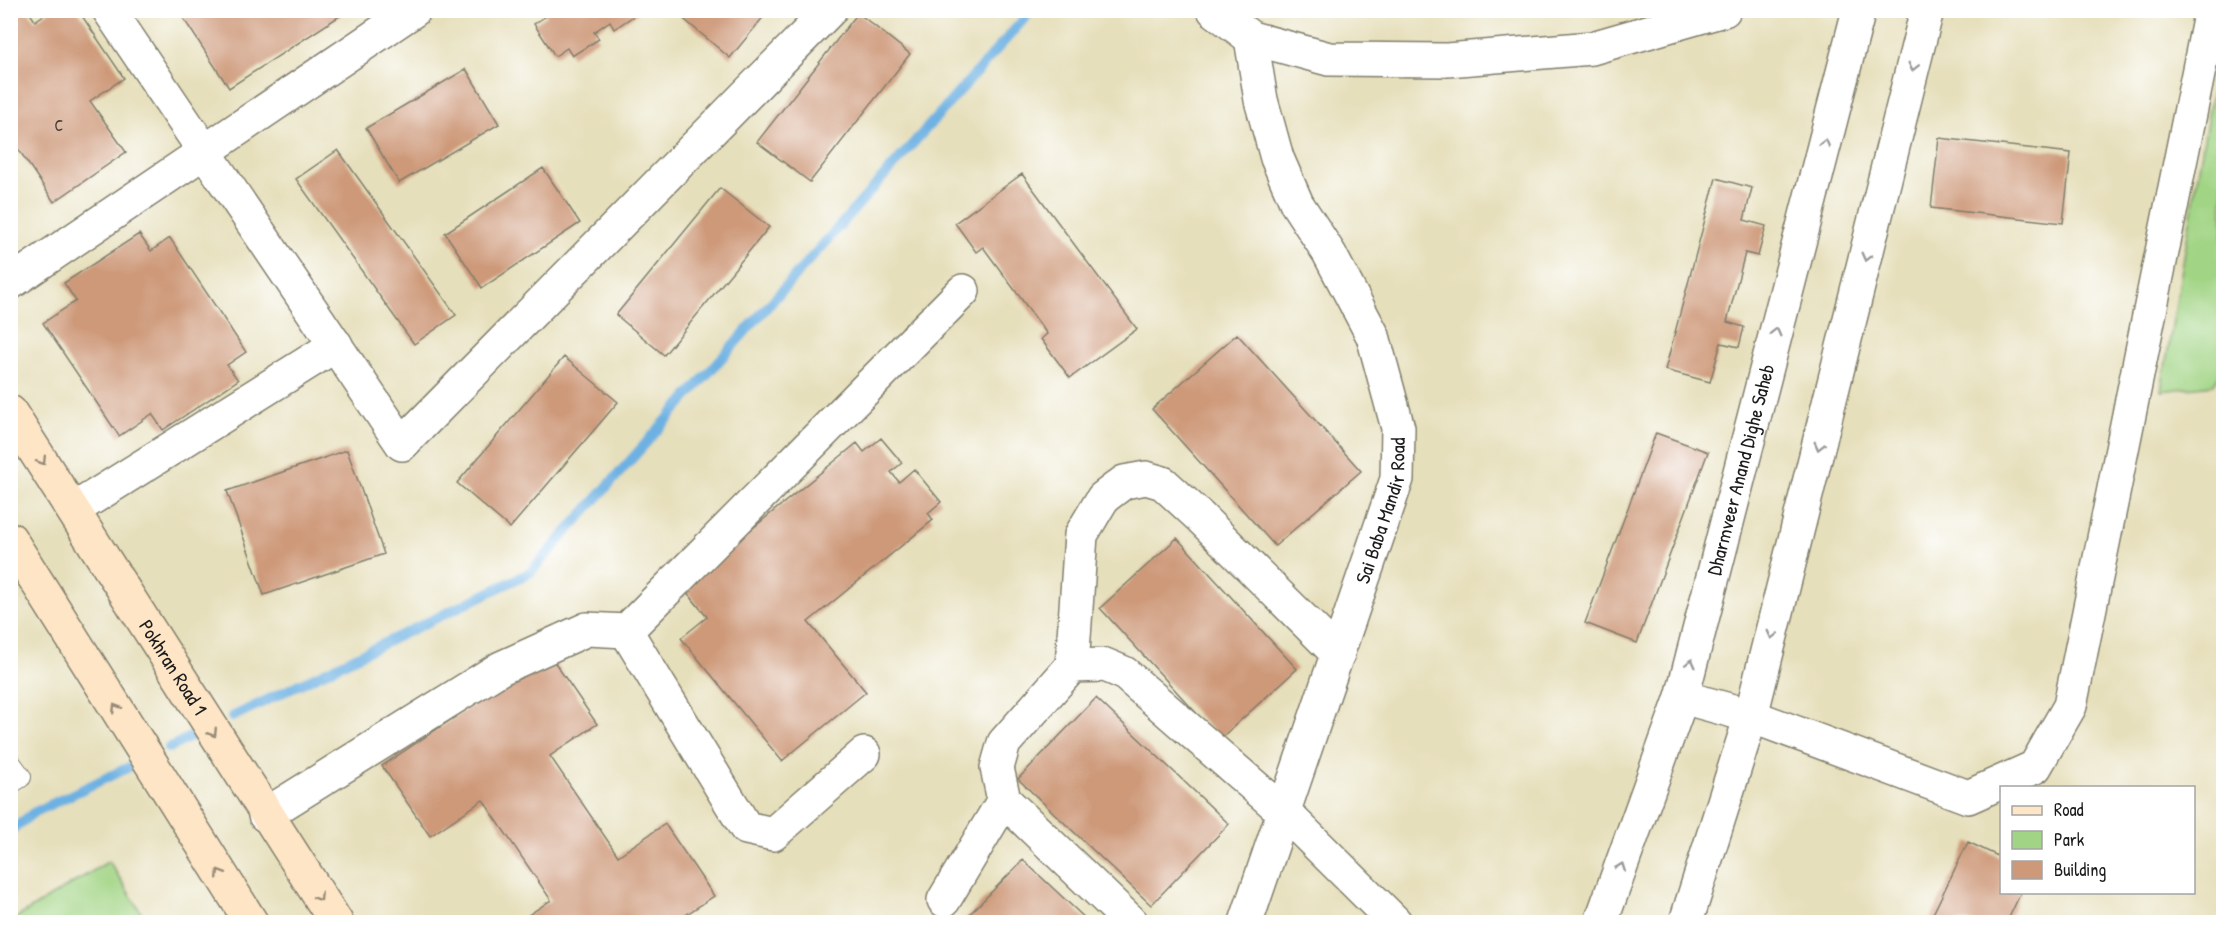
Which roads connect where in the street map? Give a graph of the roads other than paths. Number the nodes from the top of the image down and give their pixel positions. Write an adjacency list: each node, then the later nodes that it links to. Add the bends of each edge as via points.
1 (109, 10): 10 (street)
2 (414, 10): 10 (street)
3 (830, 10): 13 (street, via 402,444)
4 (1214, 10): 9 (street)
5 (1724, 10): 9 (street, via 1592,48 1447,60 1329,59)
6 (1859, 10): 20 (street, Dharmveer Anand Dighe Saheb, one-way to 6)
7 (1927, 10): 21 (street, one-way to 21)
8 (2211, 10): 21 (street, via 2070,706 2035,767 1968,797)
9 (1251, 38): 18 (street, Sai Baba Mandir Road, via 1261,100 1277,158 1297,204 1329,253 1373,336 1398,428 1397,479)
10 (205, 151): 11 (street); 13 (street)
11 (10, 283)
12 (963, 291): 17 (street)
13 (336, 345): 15 (street)
14 (10, 412): 15 (main road, Pokhran Road 1, one-way to 15)
15 (73, 510): 27 (main road, Pokhran Road 1, one-way to 27)
16 (10, 539): 29 (main road, one-way to 16)
17 (626, 631): 22 (street, via 746,828 773,834); 27 (street, via 587,629 501,668)
18 (1338, 654): 19 (street, via 1163,483 1146,478 1124,482 1103,498 1081,535); 26 (street, Sai Baba Mandir Road)
19 (1072, 666): 25 (street, via 1004,742 997,768); 26 (street, via 1105,665 1124,673)
20 (1682, 697): 21 (street); 34 (street, Dharmveer Anand Dighe Saheb, one-way to 20)
21 (1752, 716): 35 (street)
22 (864, 754)
23 (10, 762): 24 (lane, via 21,777)
24 (10, 784)
25 (1004, 800): 28 (street); 31 (street)
26 (1285, 813): 32 (street, Sai Baba Mandir Road); 33 (street)
27 (265, 815): 30 (main road, Pokhran Road 1, one-way to 30)
28 (944, 900)
29 (251, 922)
30 (336, 922)
31 (1131, 922)
32 (1246, 922)
33 (1395, 922)
34 (1601, 922)
35 (1686, 922)

